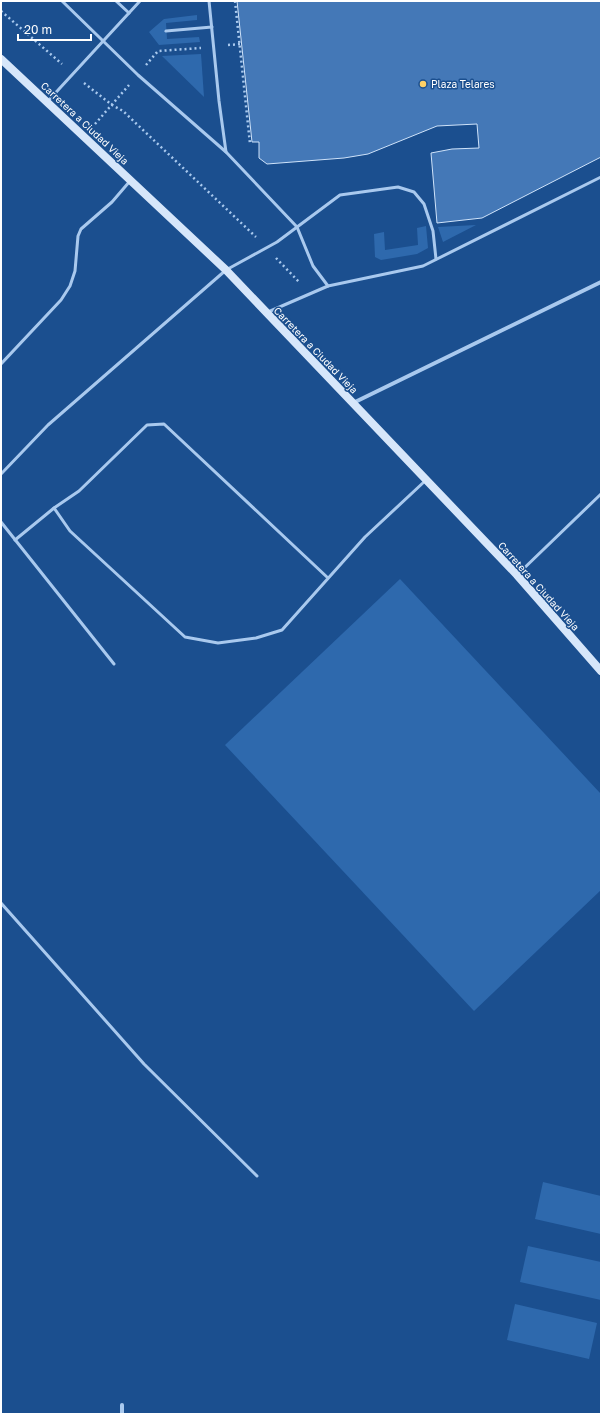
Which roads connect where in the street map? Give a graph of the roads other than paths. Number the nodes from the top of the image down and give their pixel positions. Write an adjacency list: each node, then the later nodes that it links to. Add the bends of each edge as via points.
1 (62, 1): 8 (lane)
2 (116, 1): 5 (lane)
3 (140, 1): 5 (lane)
4 (209, 1): 6 (lane)
5 (129, 14): 8 (lane)
6 (212, 27): 7 (lane); 11 (lane)
7 (166, 31)
8 (104, 40): 10 (lane); 11 (lane, via 138,75)
9 (1, 59): 10 (main road, Carretera a Ciudad Vieja)
10 (47, 101): 13 (main road, Carretera a Ciudad Vieja)
11 (226, 152): 14 (lane)
12 (601, 177): 15 (lane)
13 (131, 180): 16 (main road, Carretera a Ciudad Vieja); 20 (lane, via 112,202 81,229 70,286 61,300)
14 (297, 227): 15 (lane, via 340,195 398,187 414,192 424,204 433,231); 16 (lane, via 277,242); 18 (lane, via 313,266)
15 (436, 260): 18 (lane, via 423,266)
16 (226, 270): 19 (main road, Carretera a Ciudad Vieja); 22 (lane, via 48,425)
17 (601, 282): 21 (street)
18 (328, 286): 19 (lane)
19 (266, 313): 21 (main road, Carretera a Ciudad Vieja)
20 (1, 364)
21 (352, 403): 23 (main road, Carretera a Ciudad Vieja)
22 (1, 474)
23 (426, 479): 28 (main road, Carretera a Ciudad Vieja); 29 (lane, via 365,537)
24 (601, 494): 28 (lane)
25 (54, 508): 27 (lane); 29 (lane, via 70,531 185,637 218,643 256,638 282,630); 29 (lane, via 79,491 147,425 164,424)
26 (1, 522): 27 (lane)
27 (15, 540): 30 (lane)
28 (517, 575): 31 (main road, Carretera a Ciudad Vieja)
29 (328, 578)
30 (114, 664)
31 (601, 671)
32 (1, 903): 33 (lane, via 144,1064)
33 (257, 1176)
34 (122, 1405): 35 (street)
35 (122, 1414)

